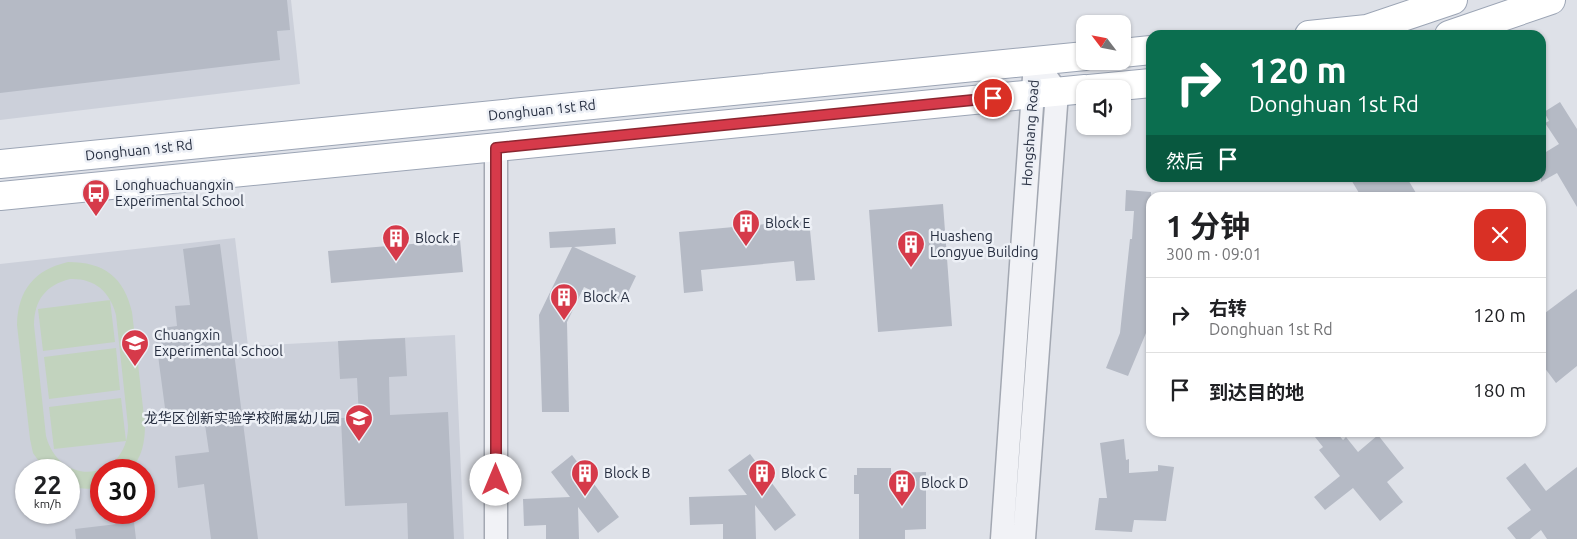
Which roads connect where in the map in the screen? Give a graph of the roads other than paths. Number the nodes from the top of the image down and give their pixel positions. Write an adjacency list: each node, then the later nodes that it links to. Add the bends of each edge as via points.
1 (1453, 0): 3 (main road)
2 (1551, 0): 4 (main road)
3 (1367, 30)
4 (1464, 30)
5 (1146, 51): 6 (main road)
6 (1131, 52)
7 (1076, 57): 8 (main road, Donghuan 1st Rd)
8 (1035, 61): 12 (street, Hongshang Road); 14 (main road, Donghuan 1st Rd)
9 (1146, 83): 10 (main road)
10 (1131, 85)
11 (1076, 90): 12 (main road)
12 (1045, 93): 13 (main road); 17 (street, Hongshang Road); 18 (street, Hongshang Road)
13 (496, 148): 15 (main road); 16 (street)
14 (0, 164)
15 (0, 196)
16 (496, 539)
17 (1002, 539)
18 (1024, 539)

